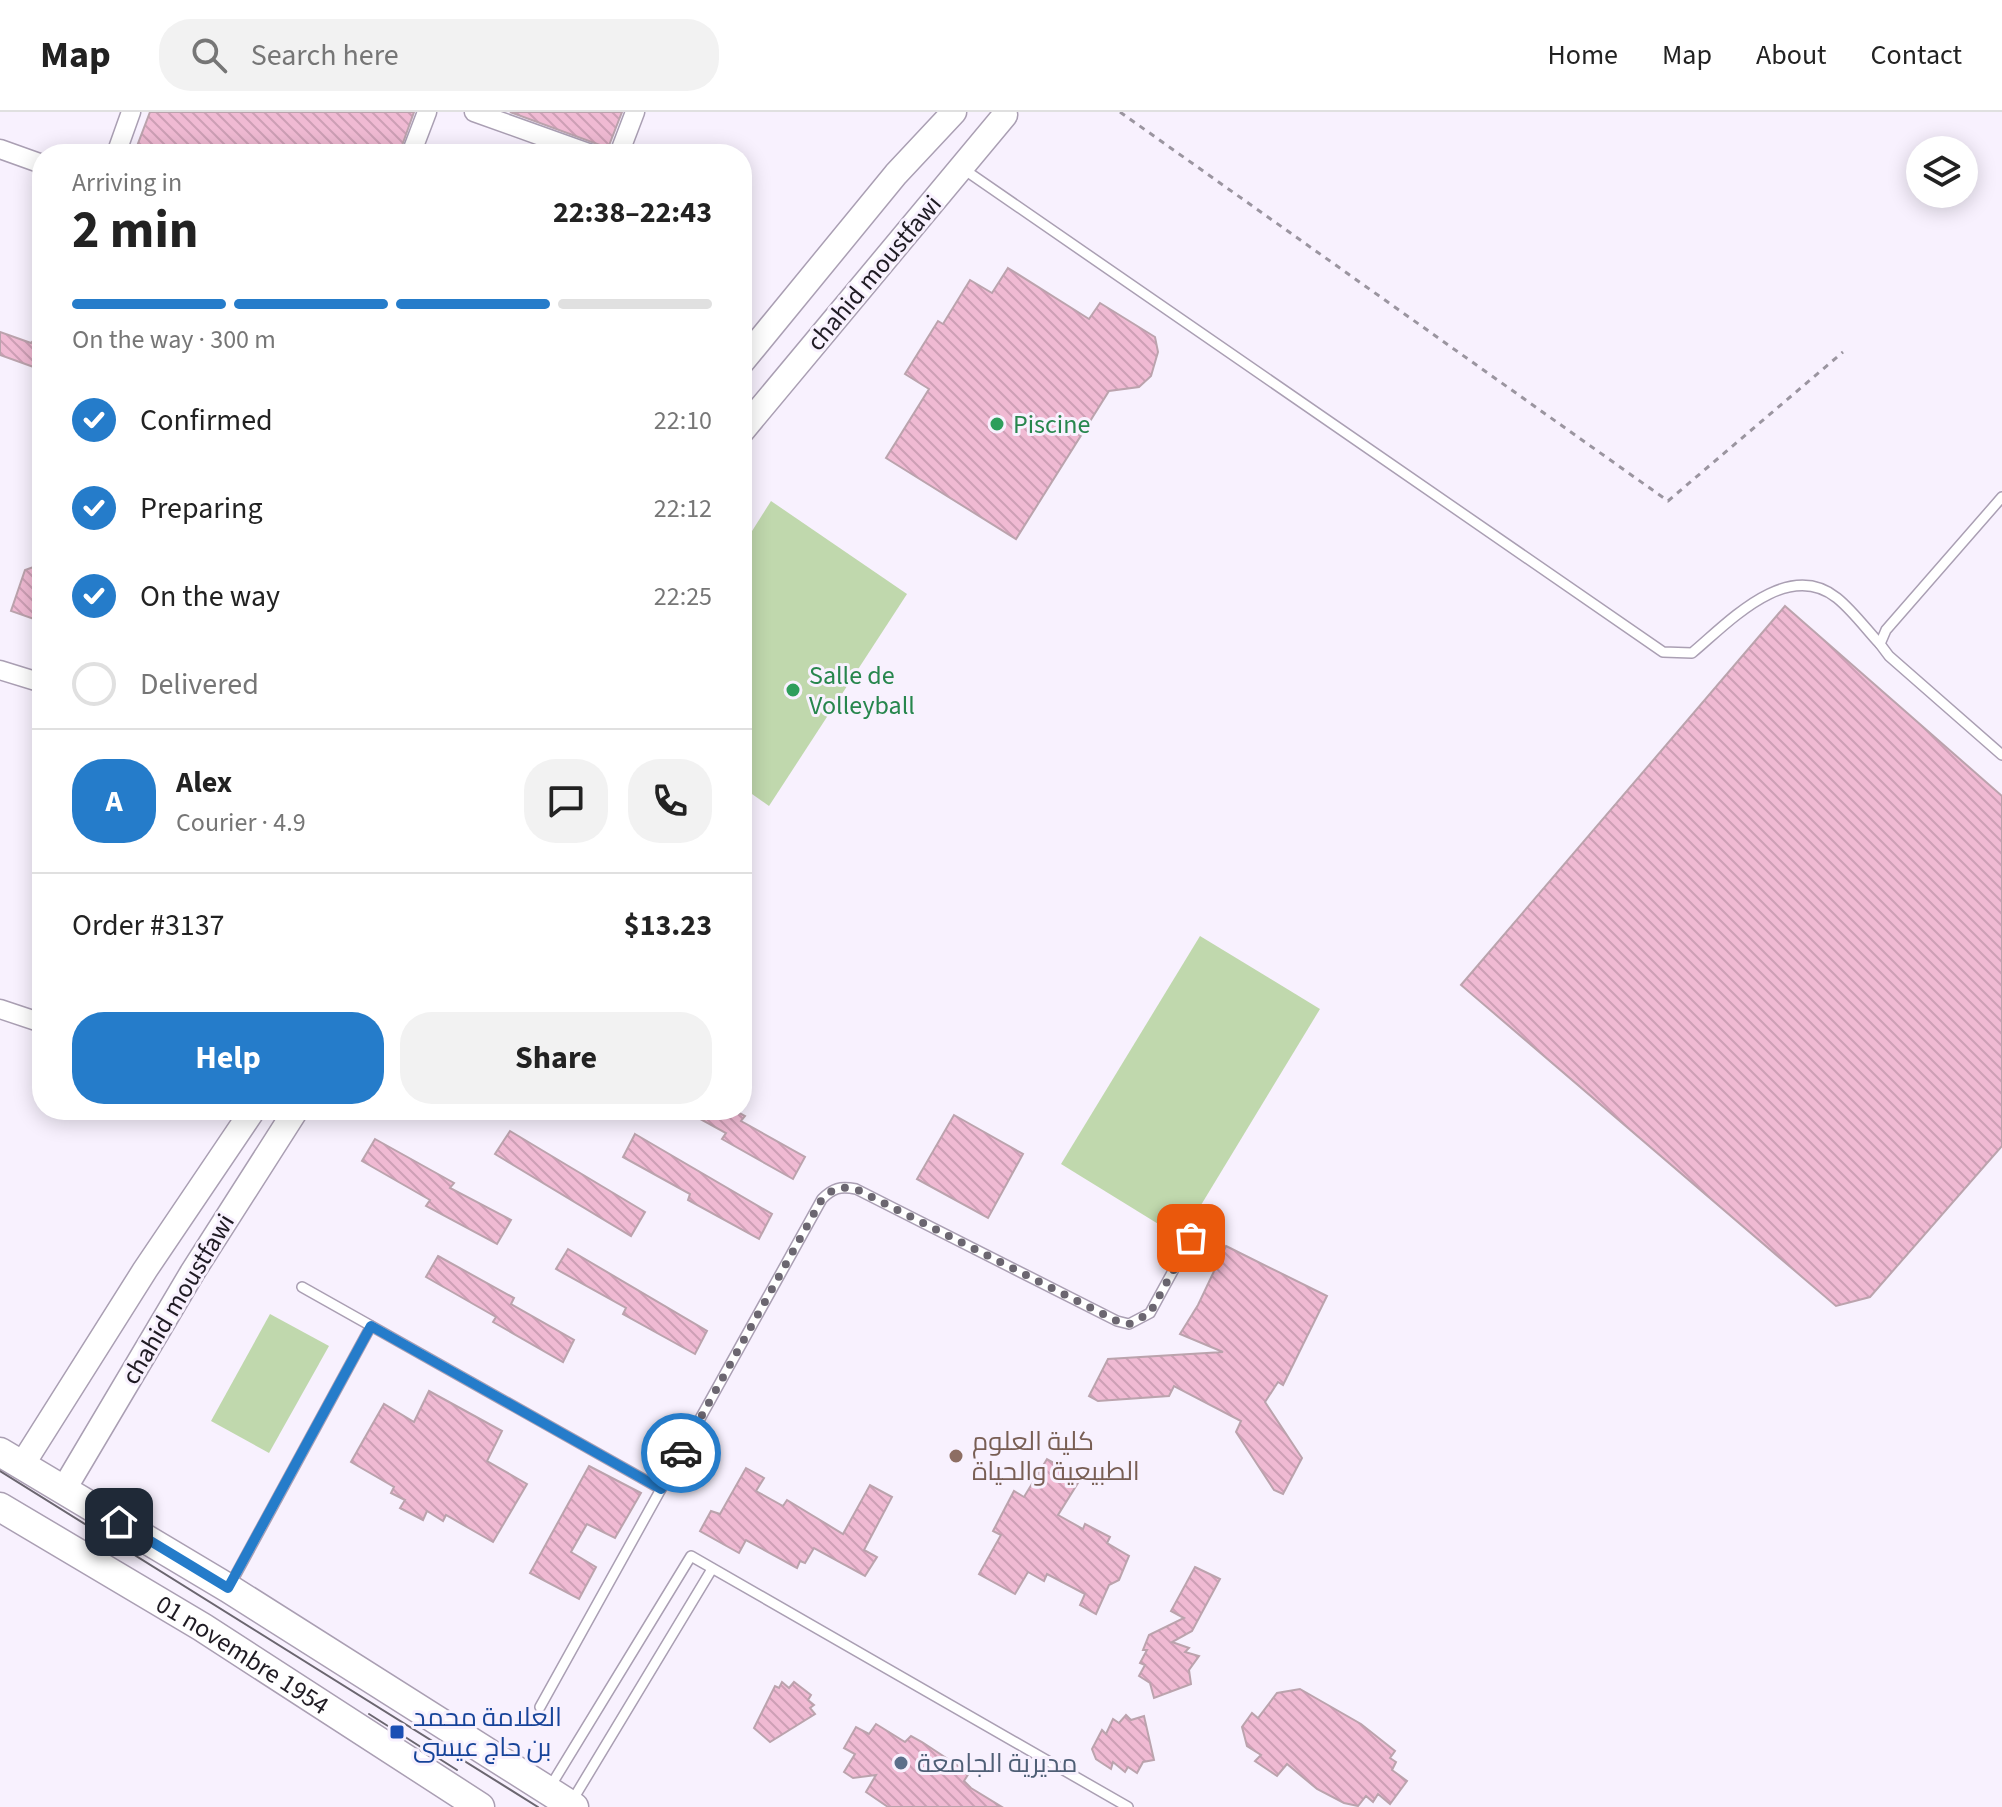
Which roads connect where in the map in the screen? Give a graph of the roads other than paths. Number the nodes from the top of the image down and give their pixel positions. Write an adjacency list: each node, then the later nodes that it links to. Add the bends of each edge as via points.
1 (131, 112): 7 (street)
2 (427, 112): 8 (street)
3 (474, 112): 9 (street)
4 (635, 112): 10 (street)
5 (954, 112): 14 (main road, chahid moustfawi, via 896,174)
6 (1001, 113): 13 (main road, chahid moustfawi)
7 (120, 144)
8 (415, 144)
9 (563, 144)
10 (623, 144)
11 (0, 149): 12 (street)
12 (32, 160)
13 (962, 168): 15 (main road, chahid moustfawi); 17 (lane, via 1663,652 1692,653 1755,602 1788,586 1813,586 1836,597)
14 (752, 350)
15 (752, 419)
16 (2002, 497): 17 (lane, via 1886,630)
17 (1880, 644): 20 (lane)
18 (0, 670): 19 (street)
19 (32, 680)
20 (2002, 755)
21 (0, 1009): 22 (street)
22 (32, 1020)
23 (246, 1120): 28 (main road, chahid moustfawi)
24 (290, 1120): 29 (main road, chahid moustfawi)
25 (1191, 1238): 30 (lane, via 1150,1313 1129,1324 856,1189 830,1190)
26 (302, 1287): 27 (lane)
27 (371, 1326): 30 (lane); 33 (lane)
28 (11, 1459): 29 (main road)
29 (64, 1489): 33 (main road)
30 (661, 1489): 34 (lane)
31 (0, 1507): 36 (main road, 01 novembre 1954, via 202,1627)
32 (712, 1569): 35 (lane); 35 (lane, via 691,1556); 37 (lane)
33 (228, 1588): 35 (main road)
34 (540, 1707)
35 (564, 1800)
36 (480, 1807)
37 (1128, 1807)

